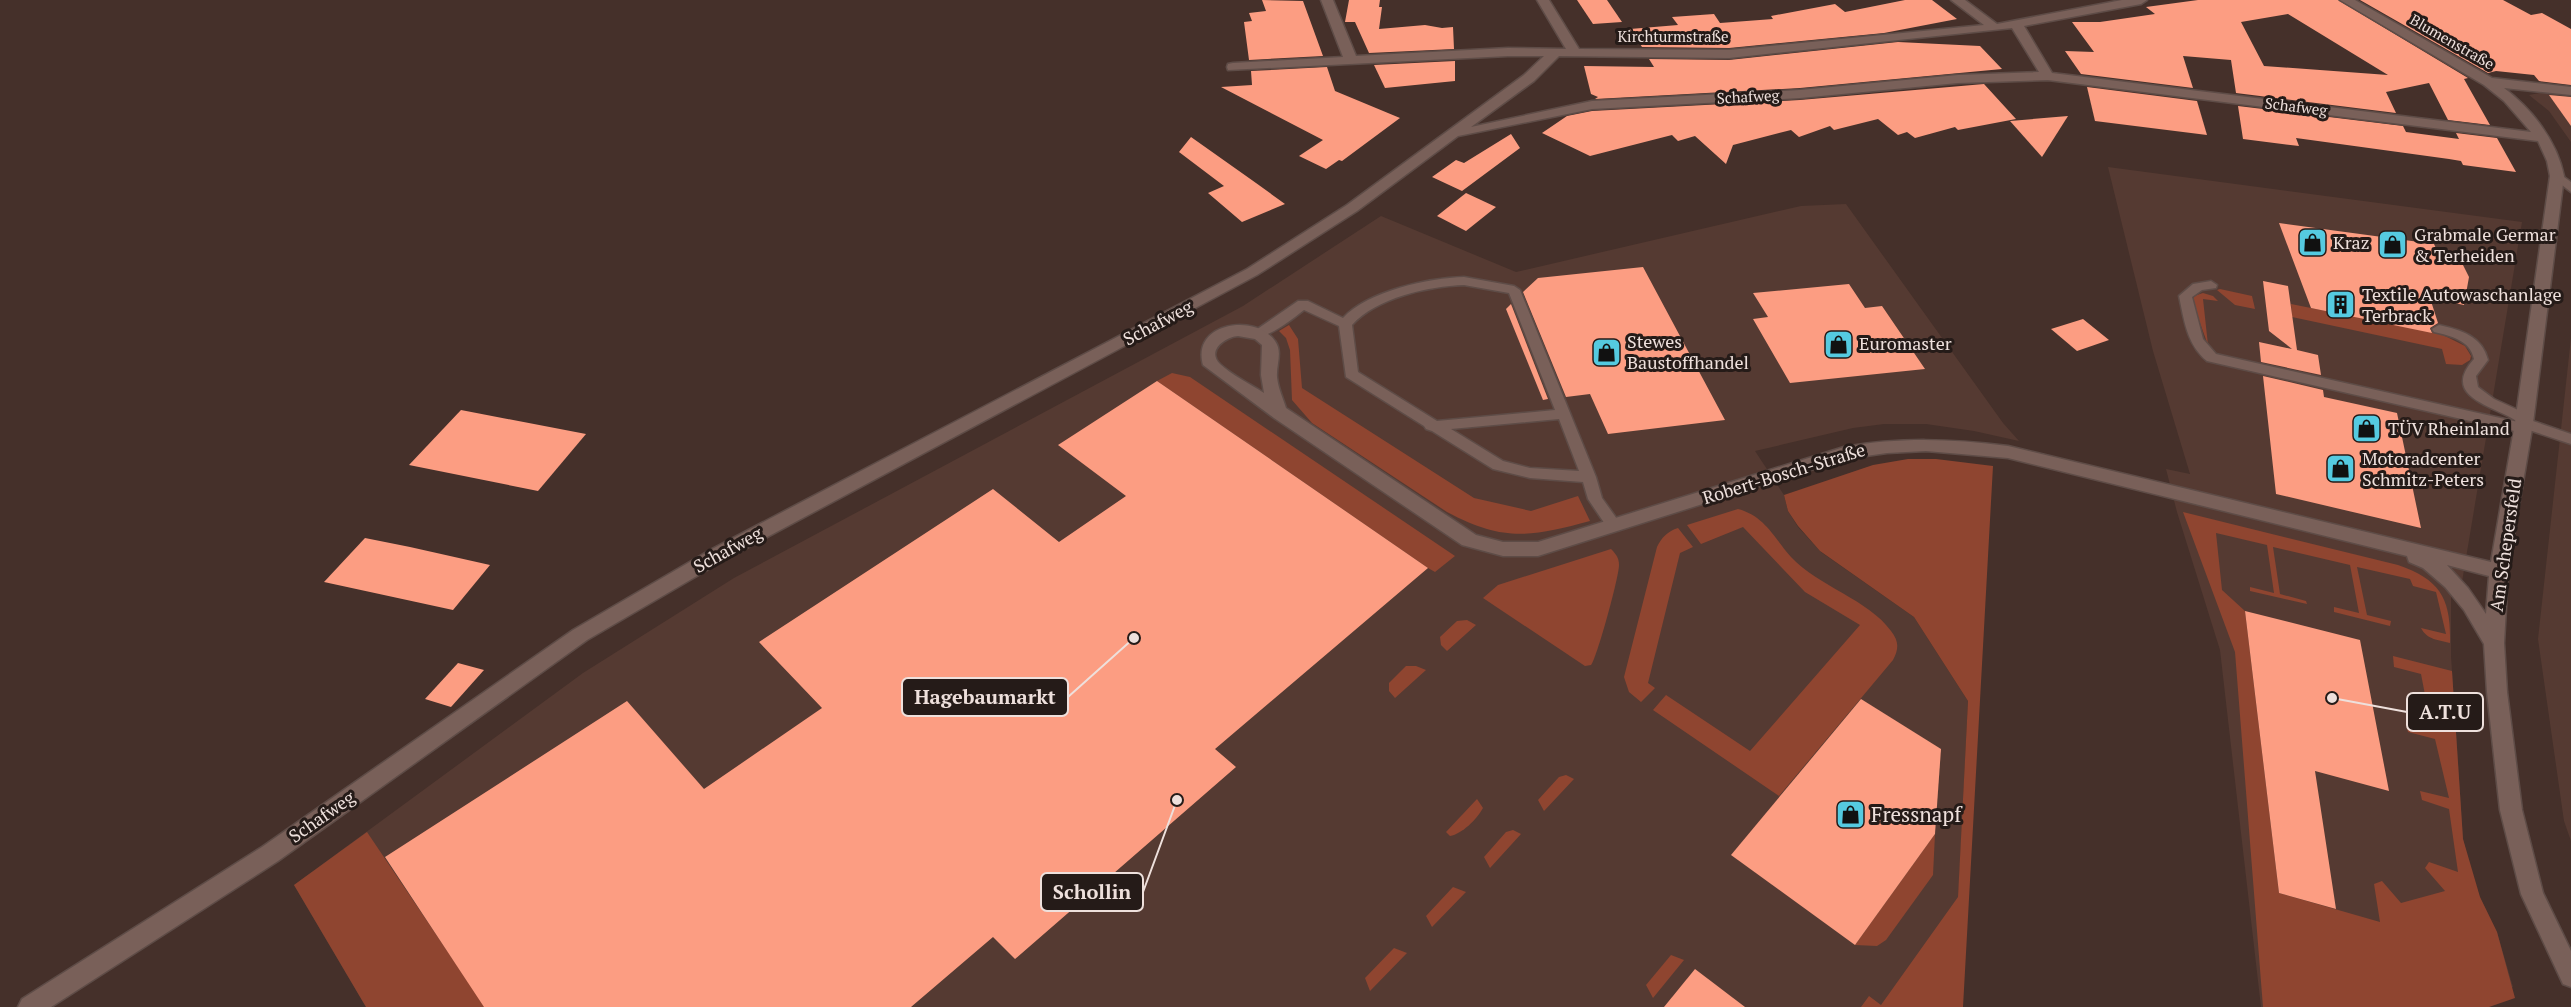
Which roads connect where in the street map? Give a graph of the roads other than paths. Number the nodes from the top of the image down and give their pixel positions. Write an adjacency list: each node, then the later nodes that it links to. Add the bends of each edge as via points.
1 (1327, 0): 10 (street)
2 (1543, 0): 9 (street)
3 (1957, 0): 7 (street)
4 (2141, 0): 6 (street, Kirchturmstraße)
5 (2346, 0): 13 (street, Blumenstraße)
6 (2016, 24): 7 (street, Kirchturmstraße); 12 (street)
7 (1995, 28): 9 (street, Kirchturmstraße, via 1729,54)
8 (1555, 53): 9 (street, Kirchturmstraße); 10 (street, Kirchturmstraße); 16 (street, Schafweg, via 1529,78)
9 (1575, 53)
10 (1351, 60): 11 (street, Kirchturmstraße)
11 (1233, 67)
12 (2048, 76): 16 (street, Schafweg, via 1592,105); 17 (street, Schafweg)
13 (2490, 82): 14 (street); 15 (street, Blumenstraße)
14 (2571, 91)
15 (2509, 98): 17 (street, Am Schepersfeld)
16 (1451, 136): 35 (street, Schafweg, via 1352,208 1251,272 719,554 580,635 270,854)
17 (2543, 138): 18 (street, Am Schepersfeld)
18 (2556, 176): 19 (lane); 26 (street, Am Schepersfeld)
19 (2571, 188)
20 (2211, 285): 26 (lane, via 2185,296 2198,345 2212,358)
21 (1345, 324): 23 (lane, via 1303,304); 25 (lane, via 1373,302 1440,282 1464,281 1514,290); 27 (lane, via 1351,374)
22 (2439, 329): 26 (lane, via 2460,335 2478,349 2481,360 2469,380 2475,392)
23 (1257, 334): 24 (street, via 1271,350 1270,386); 24 (street, Robert-Bosch-Straße, via 1228,332 1215,337 1207,346 1206,356 1211,365)
24 (1280, 414): 30 (street, Robert-Bosch-Straße, via 1469,540 1493,549 1538,549)
25 (1563, 414): 27 (lane); 29 (lane)
26 (2523, 423): 28 (lane); 32 (street, Am Schepersfeld)
27 (1431, 426): 29 (lane, via 1498,465 1530,473)
28 (2571, 439)
29 (1589, 477): 30 (lane, via 1595,499)
30 (1614, 526): 31 (street, Robert-Bosch-Straße, via 1844,453 1916,443 2008,452)
31 (2360, 538): 32 (street, Robert-Bosch-Straße); 33 (street, Robert-Bosch-Straße, via 2422,560 2440,572 2455,584)
32 (2499, 571): 33 (street, Am Schepersfeld)
33 (2494, 643): 34 (street, Am Schepersfeld, via 2511,810 2532,894)
34 (2571, 976)
35 (30, 1007)

